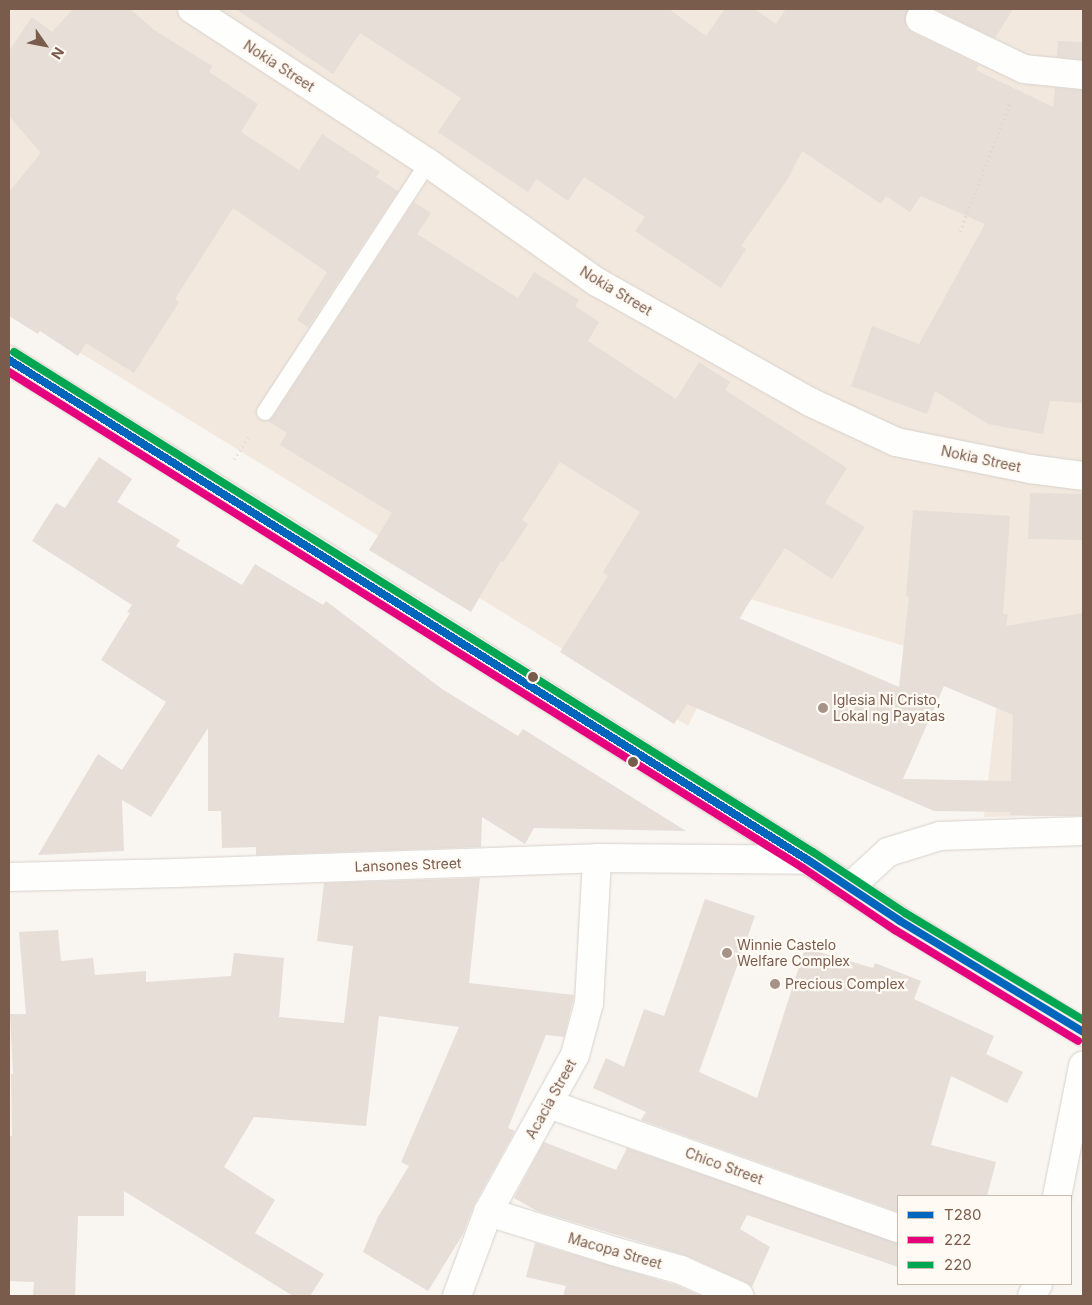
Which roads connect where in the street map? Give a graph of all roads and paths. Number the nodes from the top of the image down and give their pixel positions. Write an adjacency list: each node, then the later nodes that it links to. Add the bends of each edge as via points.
1 (192, 9): 5 (street, Nokia Street)
2 (920, 19): 3 (street)
3 (1024, 69): 4 (street); 6 (path)
4 (1083, 75)
5 (428, 163): 8 (lane); 9 (street, Nokia Street, via 597,282 810,402 896,442 1030,469)
6 (960, 231)
7 (9, 360): 10 (main road)
8 (266, 412): 10 (path)
9 (1083, 476)
10 (214, 489): 13 (main road)
11 (1083, 831): 15 (street, via 940,836 888,852)
12 (597, 858): 13 (street, Lansones Street); 14 (street, Lansones Street); 18 (street, Acacia Street, via 590,1003 575,1055)
13 (808, 860): 15 (main road)
14 (9, 877)
15 (849, 888): 16 (main road)
16 (1083, 1032)
17 (1083, 1066): 19 (street)
18 (549, 1104): 20 (street, Acacia Street); 21 (street, Chico Street)
19 (1057, 1195)
20 (488, 1212): 22 (street, Acacia Street); 23 (street, Macopa Street, via 681,1270)
21 (897, 1228)
22 (457, 1296)
23 (739, 1296)

